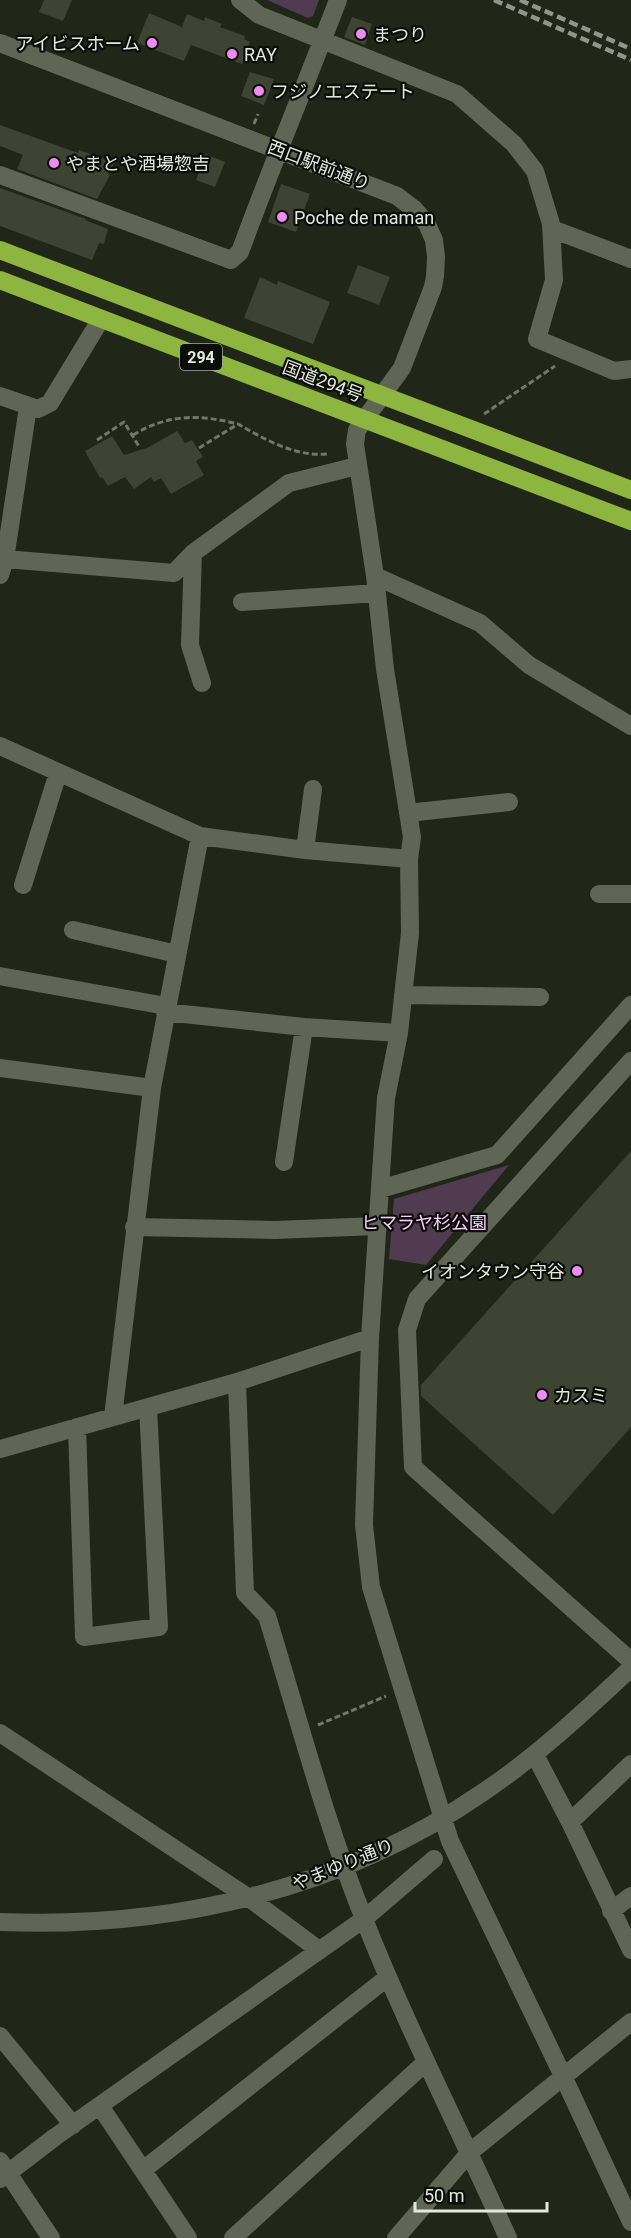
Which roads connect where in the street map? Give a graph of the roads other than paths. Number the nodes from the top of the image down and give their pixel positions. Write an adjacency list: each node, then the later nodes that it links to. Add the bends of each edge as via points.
1 (240, 0): 3 (street, via 259,15)
2 (338, 0): 3 (street)
3 (323, 41): 5 (street); 7 (street, via 457,94 484,115 535,171)
4 (0, 43): 5 (street, 西口駅前通り)
5 (280, 150): 6 (street, via 240,252 231,260); 13 (street, 西口駅前通り, via 397,196 427,224 434,240 433,287 402,368)
6 (0, 175)
7 (552, 229): 9 (street); 12 (street, via 554,280 537,339 614,371)
8 (0, 250): 13 (highway, 国道294号 / 294)
9 (631, 259)
10 (0, 280): 11 (highway, 国道294号 / 294)
11 (101, 319): 15 (street, via 50,403 38,409); 16 (highway, 国道294号 / 294)
12 (631, 369)
13 (384, 394): 16 (street, 西口駅前通り); 18 (highway, 国道294号 / 294)
14 (0, 396): 15 (street)
15 (28, 407): 21 (street)
16 (364, 420): 17 (street, via 357,430); 19 (highway, 国道294号 / 294)
17 (356, 459): 20 (street, via 289,483); 22 (street)
18 (631, 490)
19 (631, 521)
20 (193, 553): 21 (street, via 174,573); 24 (street, via 190,645)
21 (2, 567)
22 (376, 585): 23 (street); 25 (street, via 480,623 530,665); 30 (street)
23 (242, 602)
24 (202, 683)
25 (631, 726)
26 (0, 746): 27 (street)
27 (58, 773): 31 (street); 34 (street)
28 (313, 789): 32 (street)
29 (509, 802): 30 (street)
30 (408, 813): 33 (street, via 412,837)
31 (200, 836): 32 (street); 38 (street)
32 (305, 850): 33 (street)
33 (409, 859): 40 (street, via 410,933)
34 (23, 885)
35 (599, 894): 36 (street)
36 (631, 894)
37 (73, 930): 38 (street)
38 (177, 954): 43 (street)
39 (0, 976): 43 (street)
40 (403, 995): 41 (street); 45 (street)
41 (540, 997)
42 (631, 1005): 50 (street, via 497,1155)
43 (166, 1009): 44 (street); 48 (street)
44 (303, 1027): 45 (street); 49 (street)
45 (399, 1033): 50 (street, via 386,1098)
46 (631, 1061): 59 (street, via 417,1299 407,1330 413,1467)
47 (0, 1068): 48 (street)
48 (152, 1088): 52 (street)
49 (284, 1162)
50 (380, 1189): 51 (street)
51 (377, 1226): 52 (street, via 275,1230); 53 (street)
52 (134, 1227): 56 (street)
53 (370, 1338): 54 (street); 64 (street, via 364,1525 370,1587)
54 (237, 1382): 55 (street); 67 (street, via 245,1593 267,1616)
55 (148, 1407): 56 (street); 57 (street, via 159,1627 84,1637)
56 (113, 1417): 57 (street)
57 (77, 1427): 58 (street)
58 (0, 1449)
59 (631, 1661)
60 (631, 1668): 62 (street, やまゆり通り)
61 (3, 1742): 69 (street)
62 (535, 1755): 64 (street, やまゆり通り); 65 (street)
63 (631, 1764): 65 (street)
64 (442, 1819): 67 (street, やまゆり通り); 79 (street)
65 (570, 1822): 70 (street)
66 (434, 1859): 71 (street)
67 (345, 1867): 69 (street, やまゆり通り); 71 (street)
68 (631, 1896): 70 (street)
69 (249, 1898): 72 (street, やまゆり通り, via 107,1921); 73 (street)
70 (611, 1911): 74 (street)
71 (364, 1918): 73 (street); 75 (street)
72 (0, 1922)
73 (319, 1950): 80 (street)
74 (631, 1950)
75 (388, 1977): 78 (street); 83 (street)
76 (631, 2022): 79 (street)
77 (0, 2036): 81 (street)
78 (426, 2062): 82 (street); 88 (street)
79 (563, 2076): 82 (street); 85 (street)
80 (100, 2106): 81 (street); 83 (street)
81 (73, 2125): 84 (street)
82 (470, 2152): 89 (street); 90 (street)
83 (143, 2170): 87 (street)
84 (3, 2171): 86 (street)
85 (631, 2222)
86 (51, 2238)
87 (188, 2238)
88 (233, 2238)
89 (396, 2238)
90 (508, 2238)

